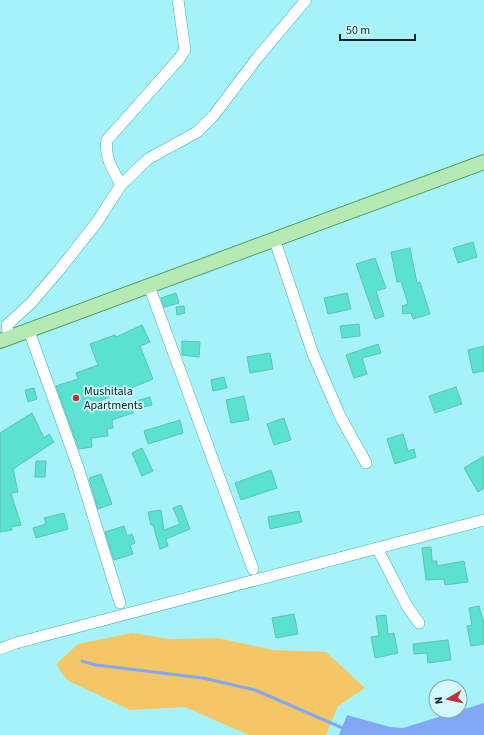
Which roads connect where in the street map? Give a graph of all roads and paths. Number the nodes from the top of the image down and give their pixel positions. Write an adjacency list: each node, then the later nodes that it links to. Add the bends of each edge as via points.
1 (178, 0): 4 (street, via 185,50 107,140 105,148 108,159)
2 (306, 0): 4 (street, via 197,132 148,159)
3 (484, 162): 5 (main road)
4 (121, 185): 8 (street, via 97,222 60,269 31,303 7,325)
5 (275, 241): 6 (main road); 9 (street, via 313,354 340,416)
6 (149, 286): 7 (main road); 12 (street)
7 (29, 331): 8 (main road); 13 (street, via 78,467)
8 (4, 339)
9 (366, 464)
10 (484, 520): 11 (street)
11 (377, 548): 14 (street, via 407,606); 15 (street)
12 (253, 569)
13 (120, 602)
14 (419, 623)
15 (0, 649)

